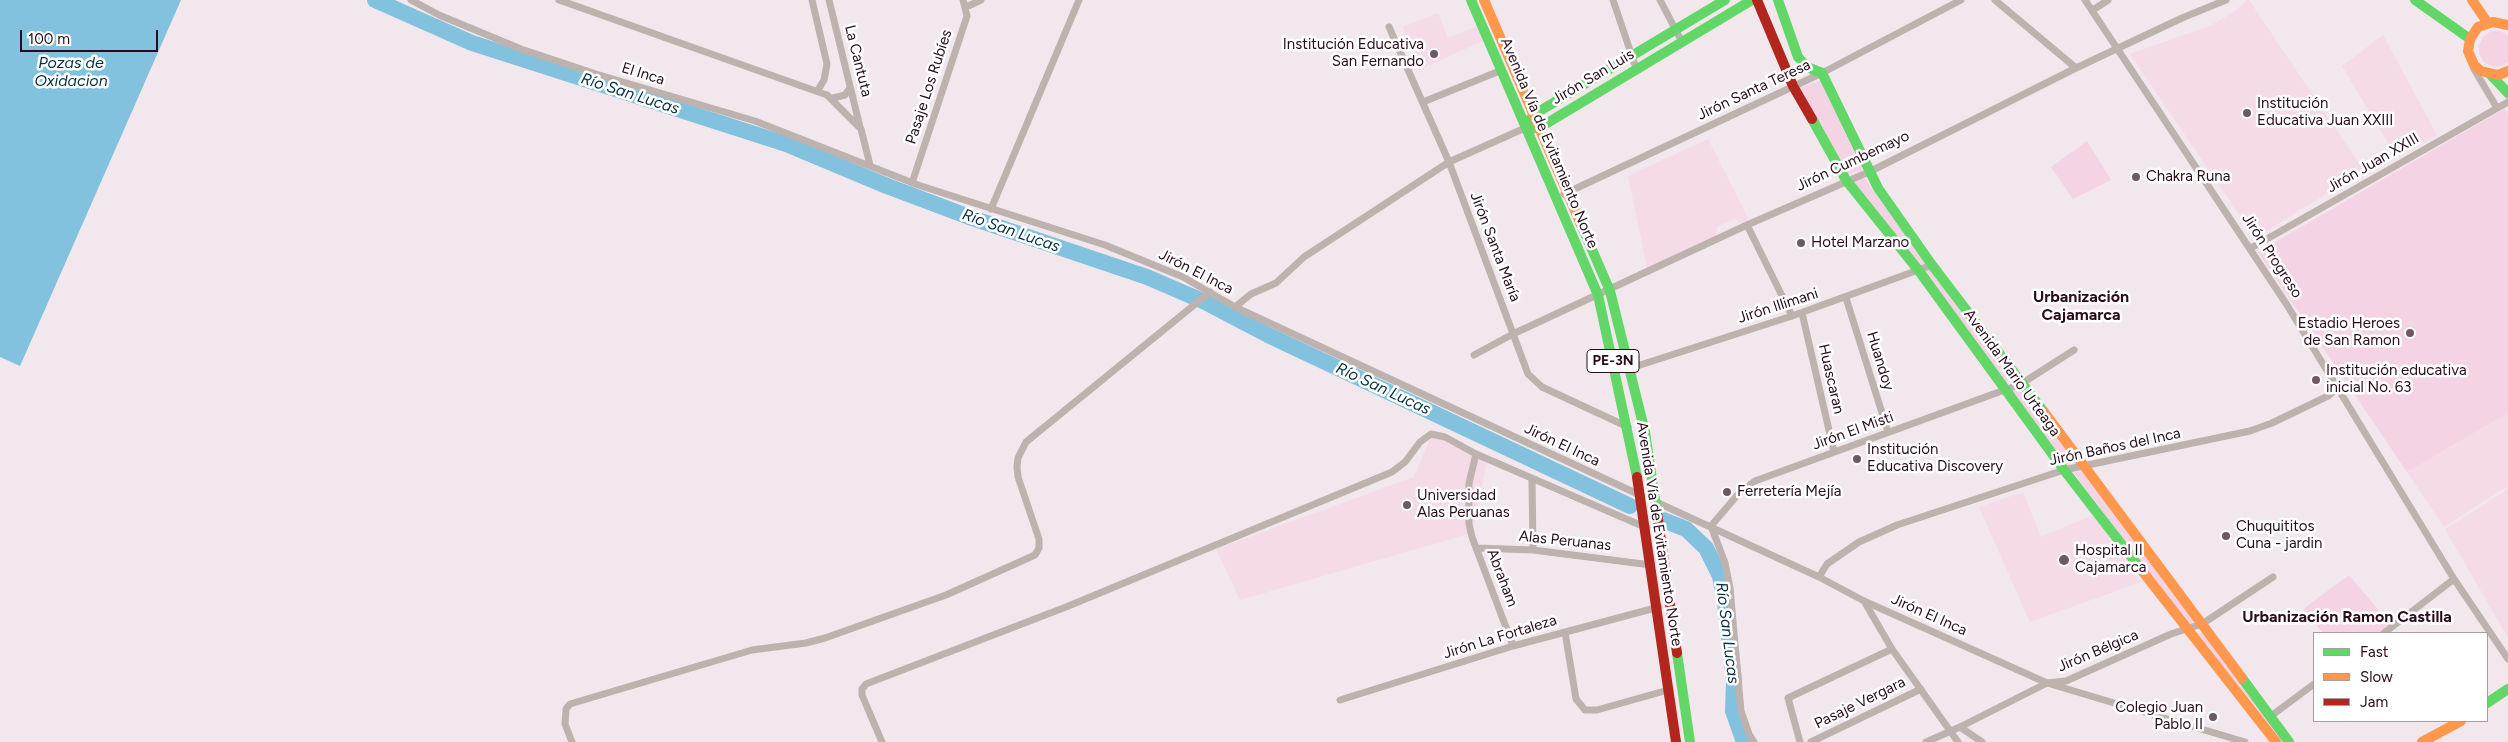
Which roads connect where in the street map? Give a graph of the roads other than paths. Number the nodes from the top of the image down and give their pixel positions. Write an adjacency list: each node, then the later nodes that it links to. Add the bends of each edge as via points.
1 (412, 0): 52 (street, El Inca, via 439,15 521,49 755,121)
2 (559, 0): 41 (street)
3 (812, 0): 41 (street, La Cantuta, via 827,64)
4 (829, 0): 40 (street, La Cantuta)
5 (981, 0): 22 (street)
6 (1079, 0): 58 (street)
7 (1471, 0): 35 (main road, Avenida Vía de Evitamiento Norte / PE-3N)
8 (1484, 0): 47 (main road, PE-3N)
9 (1612, 0): 31 (street)
10 (1660, 0): 27 (street)
11 (1725, 0): 27 (main road, Jirón San Luis)
12 (1752, 0): 29 (main road, Jirón San Luis)
13 (1757, 0): 39 (main road, Avenida Mario Urteaga)
14 (1778, 0): 37 (main road, via 1798,57 1807,68)
15 (1962, 0): 37 (street, Jirón Santa Teresa)
16 (1995, 0): 34 (street)
17 (2085, 0): 23 (street, Jirón Progreso)
18 (2108, 0): 23 (street)
19 (2226, 0): 30 (street, Jirón Cumbemayo)
20 (2415, 0): 28 (main road)
21 (2472, 0): 24 (main road)
22 (965, 3): 55 (street, Pasaje Los Rubíes, via 967,16)
23 (2093, 10): 30 (street, Jirón Progreso)
24 (2487, 22): 25 (main road); 28 (main road, via 2478,27)
25 (2508, 25)
26 (1389, 27): 44 (street, Jirón Santa María)
27 (1674, 29): 29 (street); 31 (main road, Jirón San Luis)
28 (2470, 38): 32 (main road)
29 (1682, 42): 33 (main road, Jirón San Luis)
30 (2118, 48): 34 (street, Jirón Cumbemayo); 60 (street, Jirón Progreso)
31 (1632, 55): 33 (street); 47 (main road, Jirón San Luis)
32 (2469, 57): 38 (main road, via 2474,65); 46 (street)
33 (1636, 68): 49 (main road, Jirón San Luis)
34 (2076, 68): 53 (street, Jirón Cumbemayo)
35 (1502, 70): 44 (street); 48 (main road, Avenida Vía de Evitamiento Norte / PE-3N)
36 (2508, 72): 38 (main road)
37 (1822, 73): 39 (street, Jirón Santa Teresa); 53 (main road, Avenida Mario Urteaga)
38 (2491, 75): 42 (main road)
39 (1793, 86): 54 (main road, Avenida Mario Urteaga); 56 (street, Jirón Santa Teresa)
40 (850, 88): 43 (street, via 845,95); 50 (street, La Cantuta)
41 (818, 90): 43 (street)
42 (2508, 93)
43 (833, 98): 50 (street)
44 (1423, 102): 51 (street, Jirón Santa María)
45 (2508, 102): 46 (street, Jirón Juan XXIII)
46 (2497, 108): 60 (street, Jirón Juan XXIII)
47 (1533, 115): 48 (main road, Jirón San Luis); 49 (main road, PE-3N)
48 (1525, 128): 49 (main road); 51 (street); 57 (main road, Avenida Vía de Evitamiento Norte / PE-3N)
49 (1539, 128): 56 (main road, PE-3N)
50 (861, 129): 52 (street, La Cantuta)
51 (1448, 162): 67 (street, via 1304,257 1276,283 1251,294); 70 (street, Jirón Santa María)
52 (870, 165): 55 (street, Jirón El Inca)
53 (1871, 171): 54 (street, Jirón Cumbemayo); 61 (main road, Avenida Mario Urteaga, via 1878,188)
54 (1846, 180): 59 (street, Jirón Cumbemayo); 62 (main road, Avenida Mario Urteaga)
55 (912, 183): 58 (street, Jirón El Inca)
56 (1567, 193): 57 (street, Jirón Santa Teresa); 63 (main road, PE-3N)
57 (1556, 198): 65 (main road, Avenida Vía de Evitamiento Norte / PE-3N)
58 (991, 209): 64 (street, Jirón El Inca, via 1105,245 1183,277)
59 (1747, 225): 63 (street, Jirón Cumbemayo); 69 (street)
60 (2251, 248): 75 (street, Jirón Progreso)
61 (1932, 265): 62 (street, Jirón Illimani); 74 (main road, Avenida Mario Urteaga)
62 (1919, 271): 66 (street, Jirón Illimani); 76 (main road, Avenida Mario Urteaga)
63 (1610, 290): 65 (street, Jirón Cumbemayo); 73 (main road, PE-3N)
64 (1209, 293): 67 (street, Jirón El Inca); 118 (street, via 1026,442 1018,458 1018,477 1039,539 1035,555 946,595 825,638 752,650 570,704 565,724)
65 (1598, 296): 70 (street, Jirón Cumbemayo); 77 (main road, Avenida Vía de Evitamiento Norte / PE-3N)
66 (1846, 298): 68 (street, Jirón Illimani); 78 (street, Huandoy)
67 (1235, 307): 84 (street, Jirón El Inca)
68 (1802, 313): 69 (street, Jirón Illimani); 79 (street, Huascaran)
69 (1792, 316): 73 (street, Jirón Illimani)
70 (1513, 334): 72 (street, Jirón Cumbemayo); 77 (street, Jirón Santa María, via 1533,381)
71 (2074, 350): 74 (street, Jirón El Misti)
72 (1474, 355)
73 (1631, 368): 85 (main road, Avenida Vía de Evitamiento Norte / PE-3N)
74 (2020, 384): 76 (street, Jirón El Misti); 81 (main road, Avenida Mario Urteaga)
75 (2339, 387): 81 (street, Jirón Baños del Inca, via 2328,396 2250,431); 96 (street, Jirón Progreso)
76 (2004, 390): 78 (street, Jirón El Misti); 82 (main road, Avenida Mario Urteaga)
77 (1628, 427): 84 (main road, Avenida Vía de Evitamiento Norte / PE-3N)
78 (1888, 432): 79 (street, Jirón El Misti)
79 (1834, 452): 87 (street, Jirón El Misti, via 1755,481 1740,492)
80 (1476, 454): 83 (street); 89 (street, Abraham, via 1470,472 1468,502 1469,524); 119 (street, via 1446,437 1431,434 1392,472 1066,607 866,684 862,695)
81 (2085, 466): 82 (street, Jirón Baños del Inca); 91 (main road, Avenida Mario Urteaga)
82 (2064, 470): 93 (main road, Avenida Mario Urteaga); 94 (street, Jirón Baños del Inca, via 1897,526 1859,542 1827,564)
83 (1532, 479): 86 (street); 90 (street)
84 (1642, 500): 85 (street, Jirón El Inca); 86 (main road, Avenida Vía de Evitamiento Norte / PE-3N)
85 (1657, 505): 87 (street, Jirón El Inca); 88 (main road, Avenida Vía de Evitamiento Norte / PE-3N)
86 (1646, 526): 88 (street); 92 (main road, Avenida Vía de Evitamiento Norte / PE-3N)
87 (1711, 526): 94 (street, Jirón El Inca); 122 (street, via 1725,563 1730,588 1741,711)
88 (1660, 531): 98 (main road, Avenida Vía de Evitamiento Norte / PE-3N)
89 (1476, 548): 90 (street, Alas Peruanas); 104 (street, Abraham)
90 (1533, 550): 92 (street, Alas Peruanas)
91 (2158, 564): 93 (main road); 100 (main road, Avenida Mario Urteaga)
92 (1651, 565): 99 (main road, Avenida Vía de Evitamiento Norte / PE-3N)
93 (2143, 572): 101 (main road, Avenida Mario Urteaga)
94 (1819, 577): 97 (street, Jirón El Inca)
95 (2273, 577): 100 (street, Jirón Bélgica)
96 (2454, 579): 103 (street); 106 (street, Jirón Progreso)
97 (1864, 601): 105 (street); 107 (street, Jirón El Inca)
98 (1670, 605): 99 (street, Jirón La Fortaleza); 121 (main road, Avenida Vía de Evitamiento Norte / PE-3N)
99 (1657, 608): 102 (street, Jirón La Fortaleza); 111 (main road, Avenida Vía de Evitamiento Norte / PE-3N)
100 (2202, 624): 101 (street, Jirón Bélgica); 114 (main road, Avenida Mario Urteaga)
101 (2187, 629): 107 (street, Jirón Bélgica, via 2066,681); 129 (main road, Avenida Mario Urteaga)
102 (1565, 632): 104 (street, Jirón La Fortaleza); 111 (street, via 1576,699 1585,710 1598,710)
103 (2385, 632)
104 (1513, 646): 112 (street, Jirón La Fortaleza)
105 (1892, 649): 109 (street); 123 (street, via 1788,698)
106 (2508, 659)
107 (2047, 682): 116 (street, Jirón Bélgica); 128 (street, Jirón El Inca)
108 (2313, 685): 114 (street)
109 (1920, 689): 117 (street); 124 (street, Pasaje Vergara)
110 (2508, 689): 113 (main road)
111 (1668, 690): 120 (main road, Avenida Vía de Evitamiento Norte / PE-3N)
112 (1340, 700)
113 (2488, 702)
114 (2271, 716): 130 (main road, Avenida Mario Urteaga)
115 (2459, 722): 131 (main road)
116 (1960, 727): 117 (street, Jirón Bélgica); 127 (street)
117 (1951, 731): 125 (street, Jirón Bélgica); 126 (street)
118 (572, 742)
119 (882, 742)
120 (1676, 742)
121 (1690, 742)
122 (1754, 742)
123 (1800, 742)
124 (1811, 742)
125 (1926, 742)
126 (1958, 742)
127 (1982, 742)
128 (2245, 742)
129 (2276, 742)
130 (2289, 742)
131 (2422, 742)

